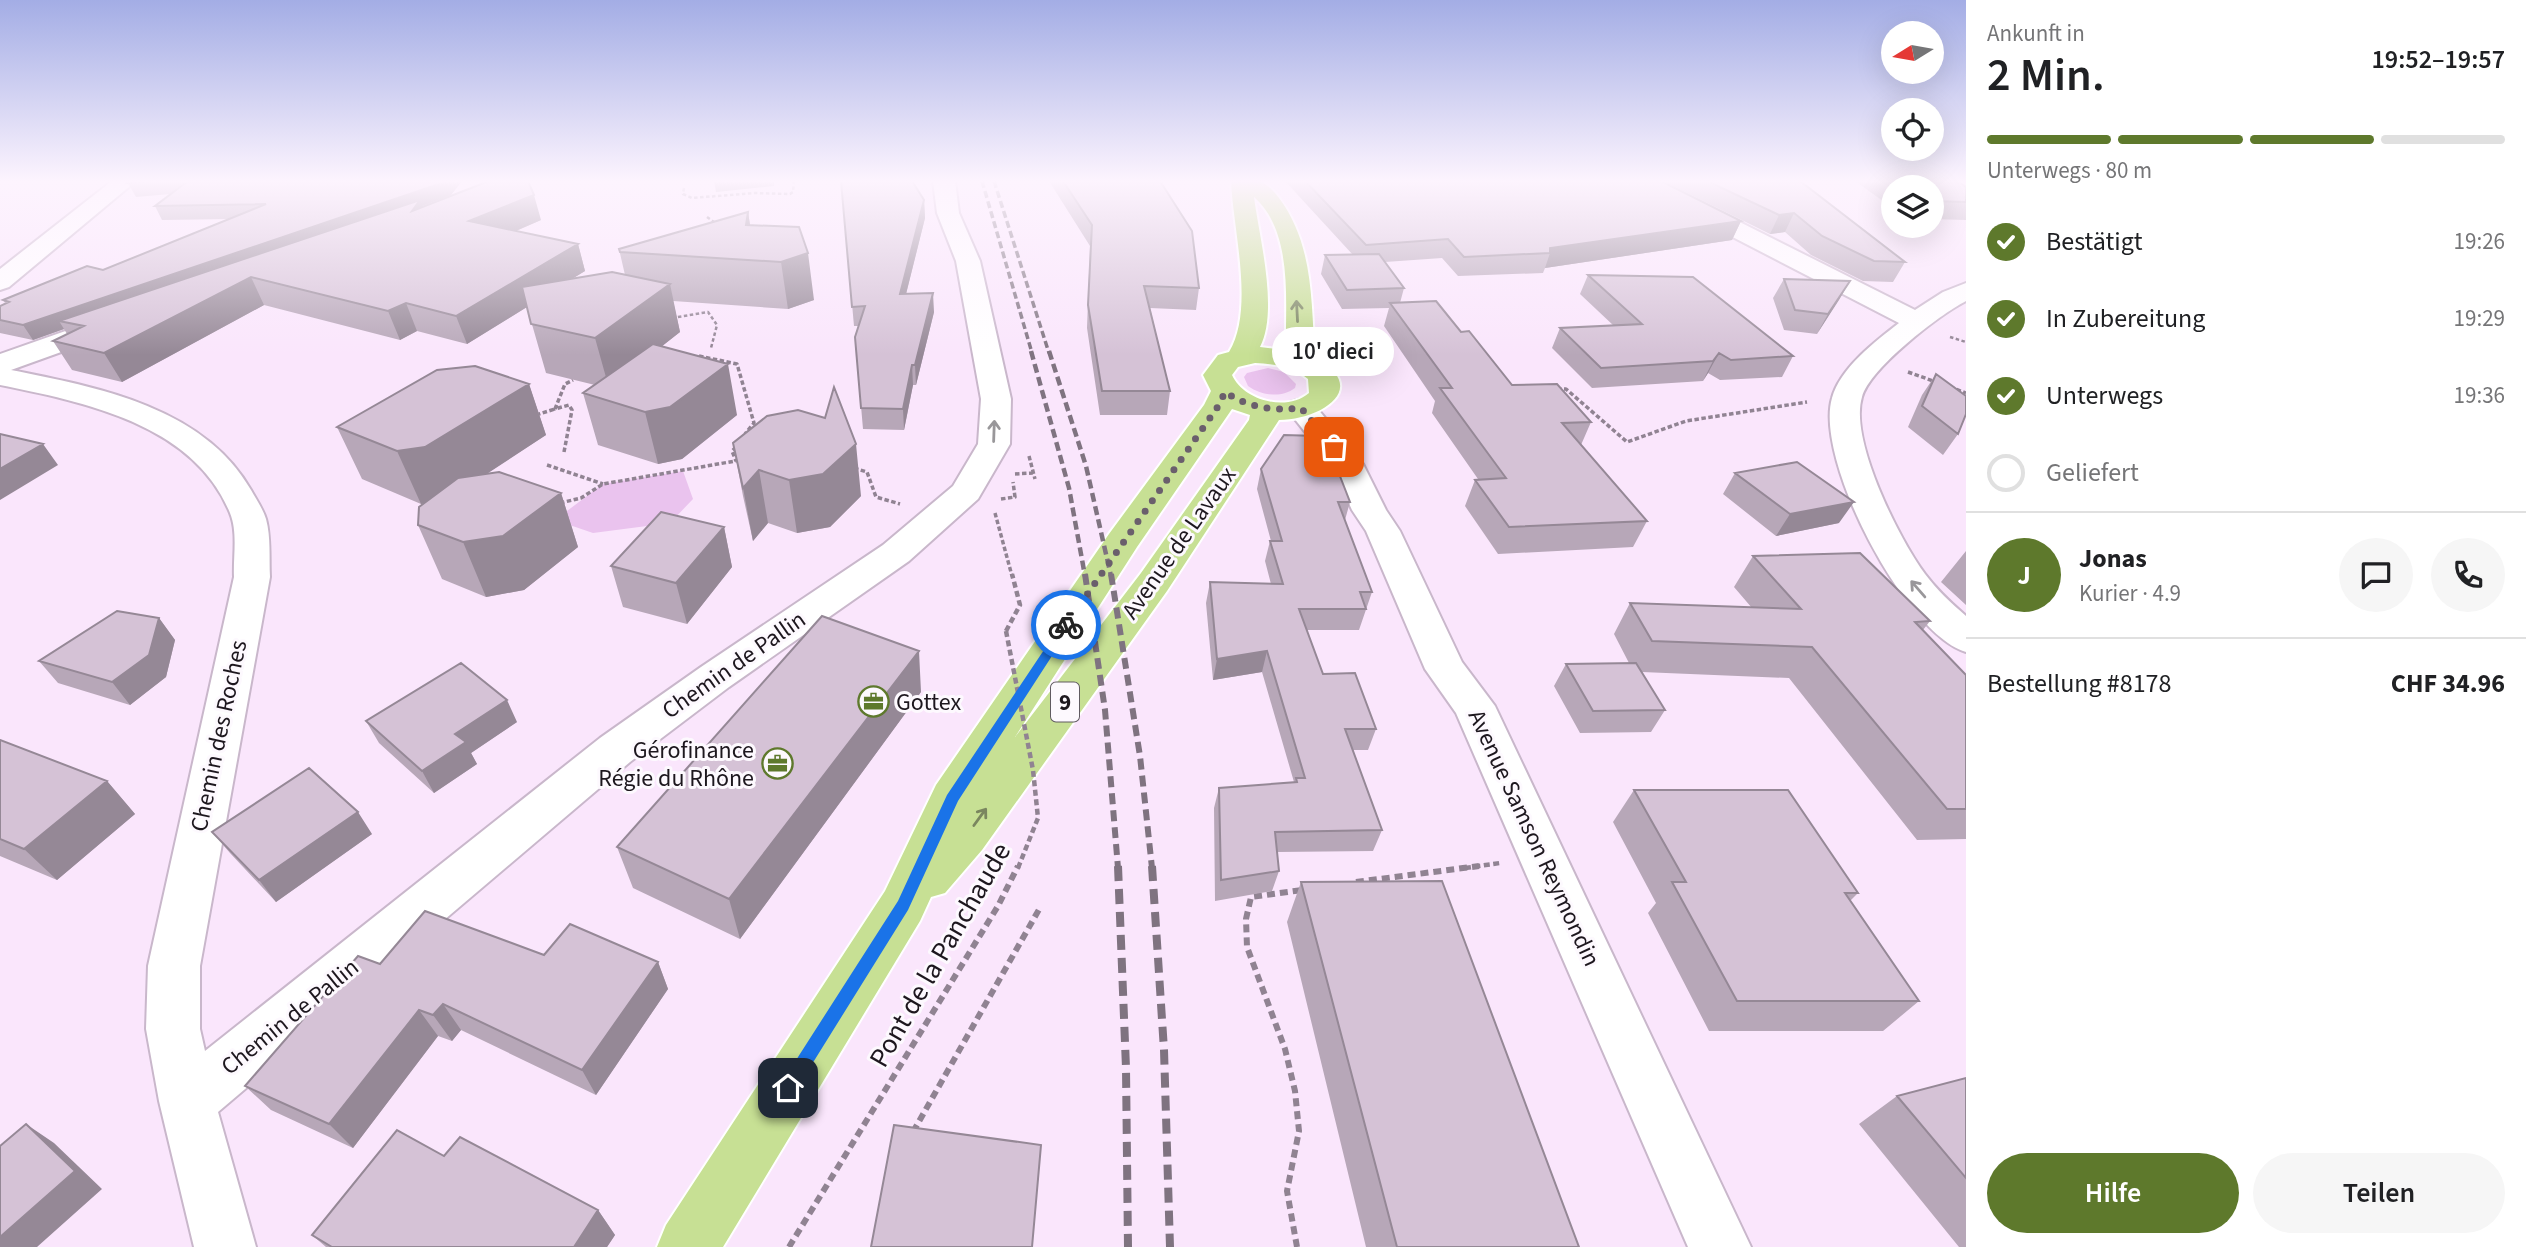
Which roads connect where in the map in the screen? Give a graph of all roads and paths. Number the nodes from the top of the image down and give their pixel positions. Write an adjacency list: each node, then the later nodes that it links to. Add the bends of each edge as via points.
1 (53, 239): 6 (street)
2 (959, 239): 34 (street, Chemin de Pallin, one-way to 2, via 994,444 996,399 968,261)
3 (1248, 239): 13 (main road, via 1253,263 1252,335 1249,348)
4 (1290, 239): 14 (main road, one-way to 4)
5 (1756, 239): 10 (street)
6 (0, 282)
7 (1966, 291): 10 (street)
8 (667, 313): 11 (path, via 673,320 708,312 716,325)
9 (132, 317): 15 (street)
10 (1916, 321): 37 (street, one-way to 10, via 1911,581 1892,551 1863,487 1844,418 1848,394 1878,355)
11 (710, 348)
12 (699, 356): 28 (path, via 737,364 754,423 732,451)
13 (1240, 357): 14 (main road, via 1270,355); 20 (main road, via 1228,361 1217,375)
14 (1301, 363): 23 (main road, via 1326,387 1314,403)
15 (0, 364)
16 (1906, 371): 21 (path)
17 (0, 376): 43 (street, Chemin des Roches, via 93,398 151,418 210,459 230,481 248,516 252,577 174,966 173,1029)
18 (573, 380): 24 (path, via 565,384)
19 (1553, 390): 22 (path, via 1566,388 1627,442 1686,421)
20 (1225, 392): 23 (main road, via 1243,403); 41 (main road, Avenue de Lavaux / 9, via 952,798)
21 (1966, 393)
22 (1807, 401)
23 (1284, 408): 41 (main road, Avenue de Lavaux / 9, one-way to 23, via 966,836 1154,582 1264,421); 49 (street, Avenue Samson Reymondin, via 1347,464 1383,531 1445,669 1474,706)
24 (555, 409): 25 (path); 26 (path, via 569,405 572,410)
25 (533, 416)
26 (564, 452)
27 (747, 459): 28 (path)
28 (736, 461): 33 (path)
29 (547, 465): 33 (path)
30 (842, 465): 36 (path, via 867,472 876,497)
31 (1033, 473): 32 (path)
32 (1011, 474)
33 (603, 484): 35 (path, via 581,498)
34 (980, 501): 43 (street, Chemin de Pallin, via 715,677 615,750); 47 (path, Pont de la Panchaude, bridge, via 1020,605 1006,631 1038,818 998,906)
35 (555, 504)
36 (908, 506)
37 (1966, 638)
38 (1501, 863): 39 (path)
39 (1346, 883)
40 (1306, 889): 48 (path, via 1251,897 1246,919 1247,947 1285,1049 1295,1091 1299,1131 1287,1192)
41 (903, 906): 46 (main road, Avenue de Lavaux / 9)
42 (1041, 906): 44 (path)
43 (187, 1101): 45 (street, Chemin des Roches)
44 (909, 1138)
45 (225, 1247)
46 (688, 1247)
47 (789, 1247)
48 (1297, 1247)
49 (1720, 1247)

